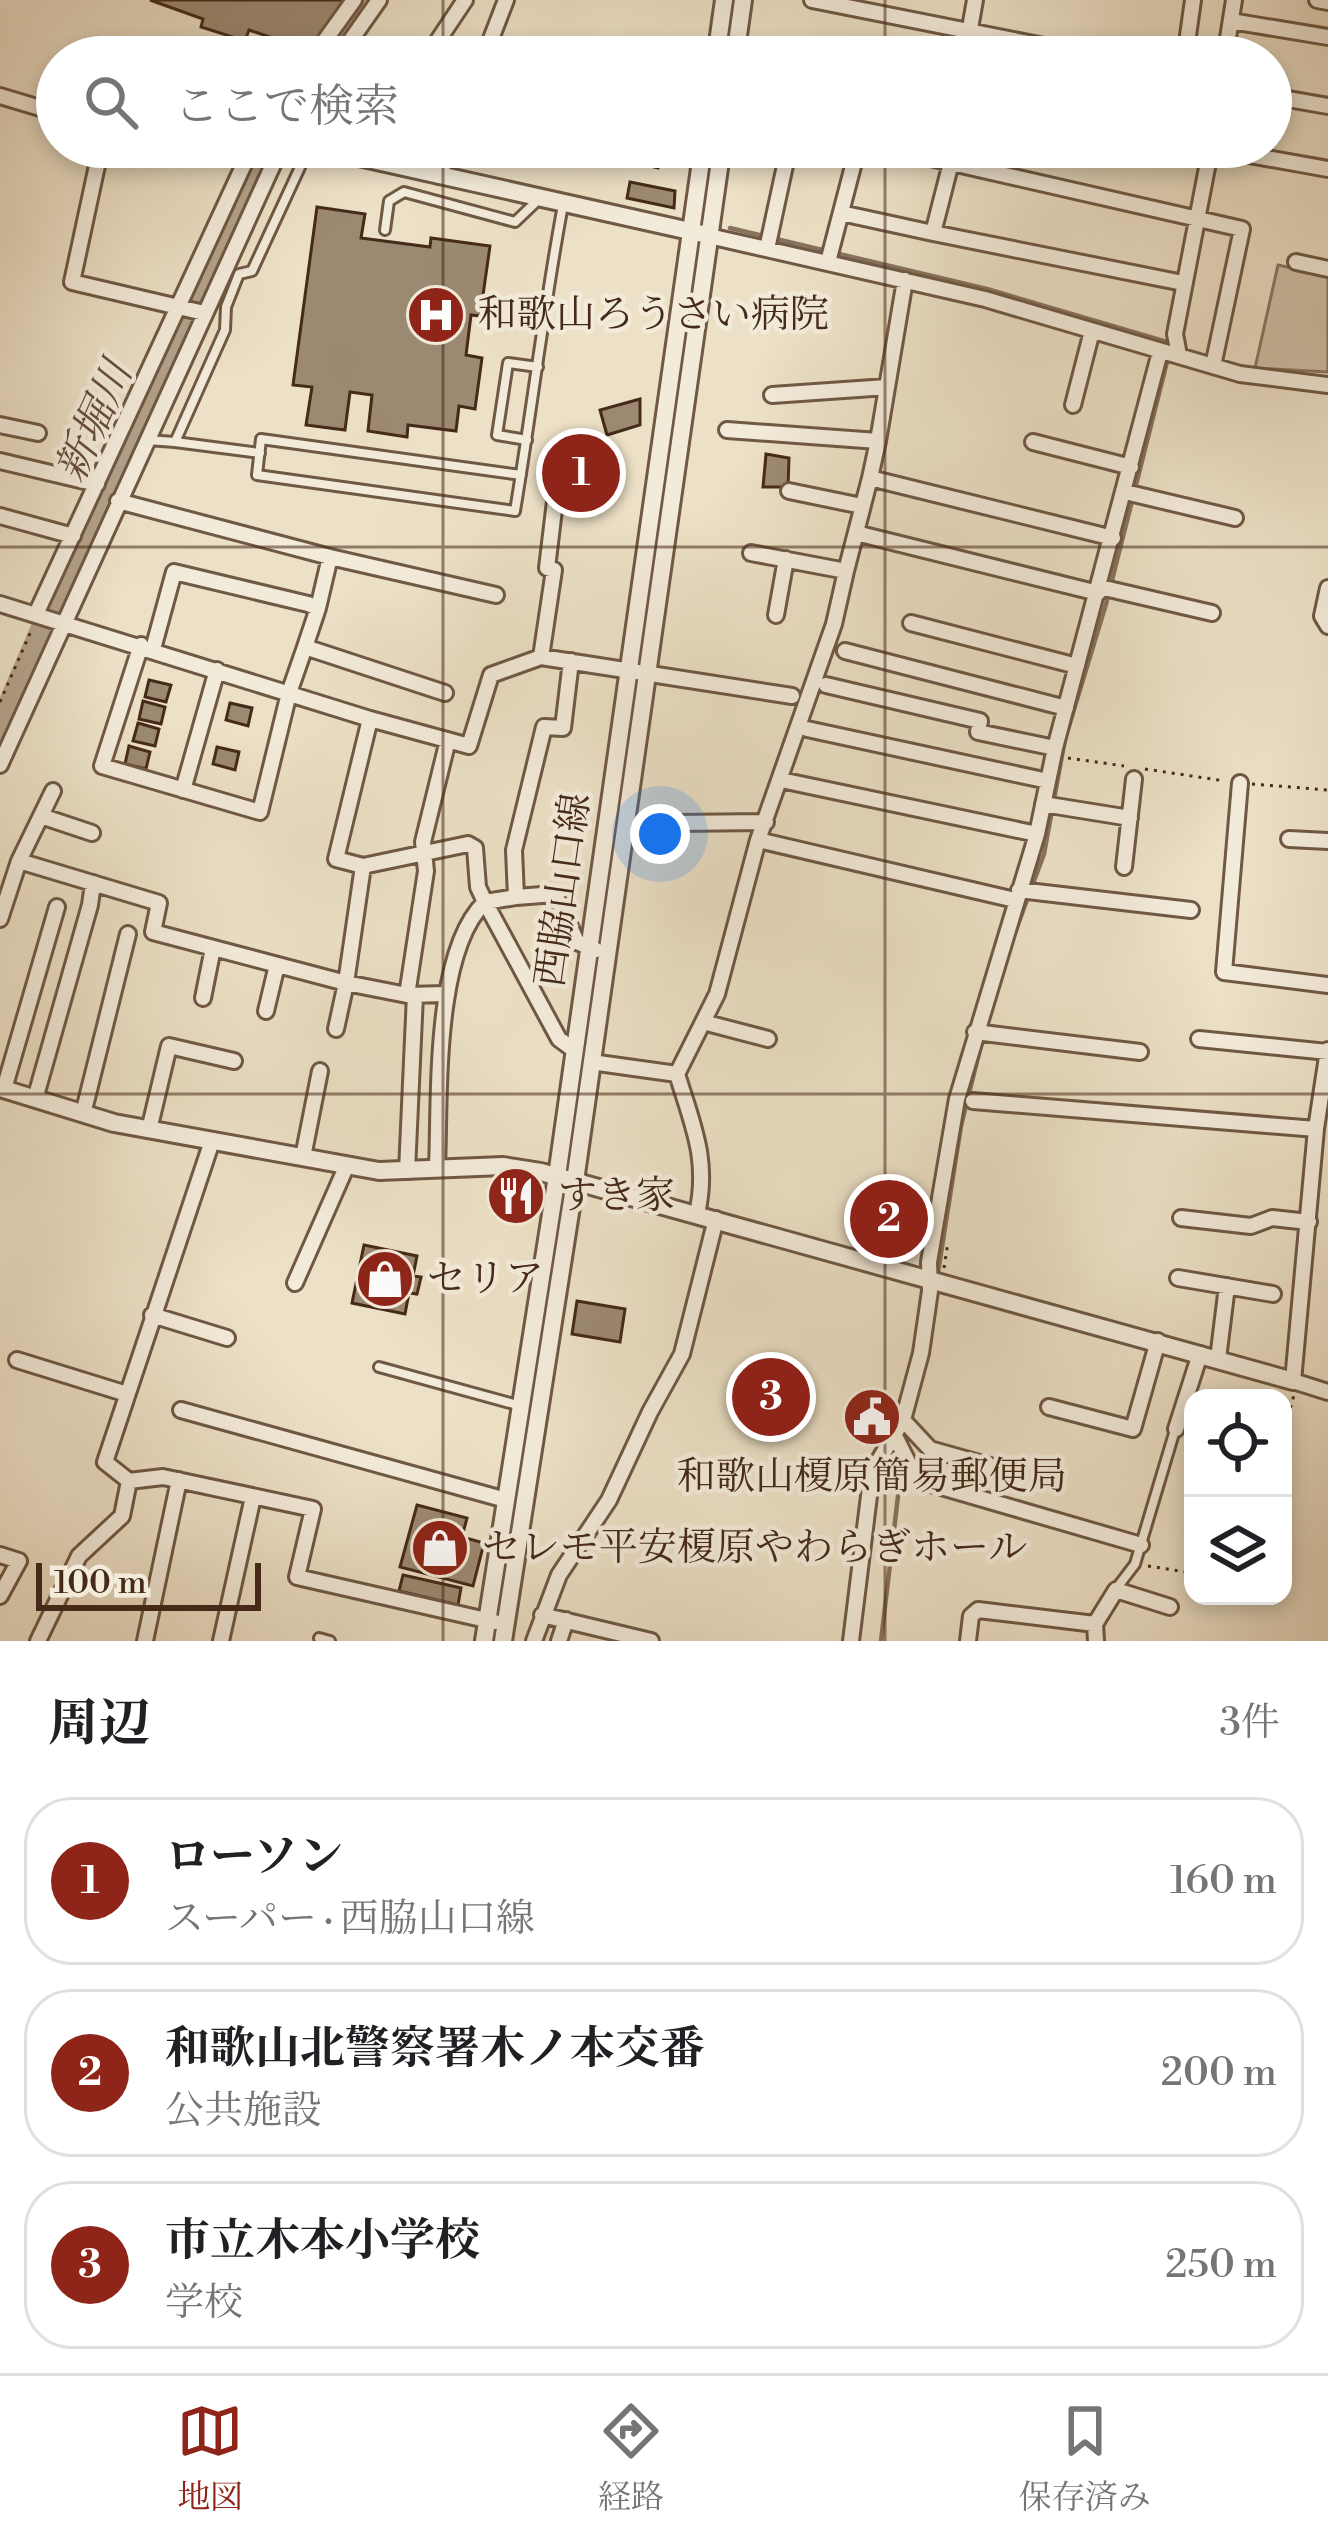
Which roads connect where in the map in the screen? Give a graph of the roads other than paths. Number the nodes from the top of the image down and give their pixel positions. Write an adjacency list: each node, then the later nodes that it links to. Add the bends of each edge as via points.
1 (354, 0): 16 (street)
2 (379, 0): 17 (street)
3 (465, 0): 18 (street)
4 (506, 0): 19 (street)
5 (724, 0): 20 (street)
6 (743, 0): 21 (street)
7 (812, 0): 13 (street)
8 (975, 0): 15 (street)
9 (1234, 0): 14 (street)
10 (1318, 0): 12 (street)
11 (1190, 1): 24 (street)
12 (1328, 2)
13 (895, 8): 15 (street)
14 (1231, 21): 25 (street); 26 (street)
15 (971, 30): 22 (street); 23 (street)
16 (328, 36)
17 (354, 36)
18 (441, 36)
19 (492, 36)
20 (719, 36)
21 (738, 36)
22 (970, 36)
23 (999, 36)
24 (1187, 36)
25 (1228, 36)
26 (1328, 38)
27 (0, 96): 30 (street)
28 (1292, 100): 29 (street)
29 (1328, 106)
30 (36, 107)
31 (1292, 163): 45 (street)
32 (96, 168): 60 (street, via 72,282)
33 (243, 168): 60 (street)
34 (271, 168): 61 (street)
35 (300, 168): 76 (lane, via 252,271 238,274 225,330)
36 (414, 168): 46 (street)
37 (442, 168): 46 (street)
38 (703, 168): 53 (street, 西脇山口線)
39 (717, 168): 53 (street, 西脇山口線)
40 (784, 168): 54 (street)
41 (853, 168): 49 (street)
42 (949, 168): 52 (street)
43 (1008, 168): 50 (street)
44 (1207, 168): 50 (street)
45 (1328, 169)
46 (439, 176): 47 (street)
47 (538, 199): 48 (street); 51 (lane, via 515,222 404,192 389,201)
48 (563, 204): 53 (street); 65 (lane)
49 (841, 213): 52 (street); 55 (street)
50 (1197, 216): 59 (street); 64 (street, via 1242,229)
51 (386, 230)
52 (933, 233): 59 (street)
53 (700, 234): 54 (street); 116 (street, 西脇山口線)
54 (769, 240): 55 (street)
55 (828, 260): 58 (street)
56 (1295, 262): 57 (street)
57 (1328, 269)
58 (905, 280): 62 (street); 67 (street)
59 (1184, 283): 63 (street)
60 (180, 308): 61 (street); 84 (street)
61 (204, 313): 73 (street)
62 (1092, 331): 63 (street); 69 (street)
63 (1169, 354): 64 (street); 80 (street)
64 (1213, 366): 66 (street)
65 (538, 367): 74 (lane); 74 (lane, via 508,363 497,435)
66 (1328, 385)
67 (887, 387): 68 (street); 75 (street)
68 (772, 395)
69 (1073, 405)
70 (0, 424): 72 (street)
71 (727, 430): 75 (street)
72 (38, 433)
73 (146, 440): 76 (lane); 87 (street)
74 (527, 440): 82 (lane)
75 (878, 441): 83 (street)
76 (175, 442): 78 (lane)
77 (1033, 442): 80 (street)
78 (260, 452): 82 (lane, via 261,439); 82 (lane, via 257,476 515,511)
79 (0, 461): 84 (street)
80 (1131, 467): 86 (street)
81 (559, 468): 112 (street)
82 (521, 476)
83 (869, 478): 88 (street); 93 (street)
84 (97, 484): 92 (street)
85 (789, 491): 88 (street)
86 (1133, 494): 90 (street); 93 (street)
87 (118, 501): 95 (street); 106 (street)
88 (862, 506): 91 (street)
89 (0, 516): 92 (street)
90 (1235, 518)
91 (856, 533): 97 (street); 99 (street)
92 (73, 536): 103 (street)
93 (1113, 538): 99 (street)
94 (751, 553): 96 (street)
95 (331, 557): 100 (street); 102 (street)
96 (786, 560): 97 (street); 105 (street)
97 (846, 571): 128 (street)
98 (1328, 587): 108 (street)
99 (1106, 590): 104 (street); 114 (street)
100 (496, 596)
101 (0, 604): 103 (street)
102 (318, 608): 109 (street); 110 (street, via 174,572)
103 (39, 613): 106 (street)
104 (1212, 613)
105 (776, 615)
106 (60, 620): 110 (street); 126 (street)
107 (911, 623): 114 (street)
108 (1328, 626)
109 (305, 647): 118 (street); 119 (street)
110 (147, 648): 115 (street); 131 (street, via 102,766)
111 (845, 651): 121 (street)
112 (542, 656): 113 (street); 124 (street, via 491,675 469,746)
113 (571, 662): 116 (street); 149 (street, via 563,728 544,727 514,850)
114 (1077, 666): 121 (street)
115 (217, 670): 119 (street); 131 (street)
116 (638, 672): 120 (street); 156 (street, 西脇山口線)
117 (826, 685): 125 (street, via 980,721 978,732)
118 (445, 692)
119 (289, 693): 122 (street); 131 (street, via 260,812)
120 (792, 696)
121 (1066, 708): 125 (street)
122 (370, 719): 124 (street); 145 (street, via 335,860)
123 (807, 729): 129 (street)
124 (448, 740): 143 (street)
125 (1055, 748): 129 (street)
126 (0, 765)
127 (1134, 779): 135 (street)
128 (781, 781): 136 (street); 139 (street)
129 (1048, 781): 133 (street)
130 (1240, 783): 159 (street, via 1224,972)
131 (183, 790)
132 (52, 791): 134 (street)
133 (1052, 805): 135 (street); 139 (street)
134 (40, 817): 138 (street); 144 (street)
135 (1130, 818): 146 (street)
136 (766, 822): 137 (street); 141 (street)
137 (676, 823)
138 (92, 833)
139 (1037, 834): 148 (street)
140 (1289, 839): 142 (street)
141 (758, 840): 148 (street); 164 (street)
142 (1328, 841)
143 (424, 853): 145 (street); 150 (street, via 475,848); 161 (street)
144 (19, 862): 147 (street); 153 (street)
145 (363, 866): 158 (street)
146 (1124, 867)
147 (93, 883): 155 (street, via 159,903 153,932); 177 (street)
148 (1024, 893): 152 (street); 166 (street)
149 (516, 897): 150 (street); 156 (street, via 555,894 577,942)
150 (485, 902): 160 (street, via 472,915); 169 (street, via 559,1040)
151 (57, 907): 176 (street)
152 (1191, 910)
153 (0, 919)
154 (128, 934): 179 (street)
155 (213, 948): 157 (street); 162 (street)
156 (597, 951): 169 (street, 西脇山口線); 173 (street, 西脇山口線)
157 (277, 965): 158 (street); 163 (street)
158 (346, 983): 161 (street); 165 (street)
159 (1328, 985)
160 (446, 994): 161 (street); 185 (street)
161 (411, 995): 186 (street)
162 (203, 998)
163 (266, 1011)
164 (703, 1022): 167 (street); 175 (street)
165 (336, 1029)
166 (981, 1033): 170 (street); 195 (street, via 958,1099)
167 (768, 1039)
168 (1199, 1039): 171 (street)
169 (574, 1049): 187 (street, 西脇山口線)
170 (1140, 1052)
171 (1328, 1052): 180 (street)
172 (234, 1061): 181 (street, via 169,1046)
173 (591, 1062): 175 (street); 187 (street, 西脇山口線)
174 (320, 1071): 183 (street)
175 (677, 1074): 190 (street, via 702,1156)
176 (2, 1088): 177 (street)
177 (35, 1099): 179 (street)
178 (973, 1101): 180 (street)
179 (83, 1114): 181 (street)
180 (1316, 1129): 188 (street)
181 (149, 1130): 182 (street)
182 (212, 1141): 183 (street); 199 (street)
183 (303, 1157): 184 (street)
184 (347, 1166): 186 (street); 196 (street)
185 (437, 1168): 186 (street); 187 (street, via 503,1166)
186 (407, 1171)
187 (566, 1179): 190 (street); 209 (street, 西脇山口線); 228 (street, 西脇山口線)
188 (1311, 1190): 189 (street); 193 (street)
189 (1328, 1192)
190 (697, 1214): 192 (street)
191 (1181, 1218): 193 (street)
192 (716, 1219): 195 (street); 226 (street, via 682,1354)
193 (1309, 1222): 205 (street)
194 (1178, 1278): 197 (street)
195 (935, 1280): 201 (street); 213 (street)
196 (295, 1283)
197 (1227, 1286): 198 (street); 202 (street)
198 (1273, 1294)
199 (152, 1315): 200 (street); 208 (street)
200 (227, 1338)
201 (1158, 1341): 202 (street); 210 (street, via 1133,1429)
202 (1209, 1356): 205 (street); 206 (street)
203 (17, 1360): 208 (street)
204 (379, 1367): 209 (lane)
205 (1294, 1387): 207 (street)
206 (1196, 1389)
207 (1328, 1392)
208 (127, 1394): 218 (street, via 105,1462)
209 (521, 1406): 220 (street, 西脇山口線)
210 (1048, 1407)
211 (181, 1409): 220 (street)
212 (1184, 1415): 214 (street)
213 (904, 1420): 215 (street); 216 (street, via 930,1449)
214 (1176, 1429): 221 (lane)
215 (895, 1436): 221 (street, via 917,1480); 239 (street, via 870,1488)
216 (1008, 1471)
217 (179, 1480): 218 (street); 219 (street); 232 (street)
218 (129, 1481): 231 (street, via 122,1516 79,1556)
219 (253, 1497): 228 (street, via 313,1509 297,1577); 233 (street)
220 (506, 1500): 228 (street, 西脇山口線)
221 (1141, 1545): 223 (lane)
222 (0, 1555): 224 (street, via 19,1561)
223 (1116, 1590): 225 (street); 229 (street)
224 (0, 1596)
225 (1170, 1607)
226 (542, 1615): 227 (street); 236 (street)
227 (566, 1619): 237 (street); 238 (street)
228 (499, 1628): 235 (street, 西脇山口線)
229 (1096, 1633): 240 (street, via 978,1610)
230 (319, 1638): 234 (lane)
231 (38, 1641)
232 (145, 1641)
233 (221, 1641)
234 (330, 1641)
235 (484, 1641)
236 (534, 1641)
237 (559, 1641)
238 (651, 1641)
239 (851, 1641)
240 (968, 1641)

